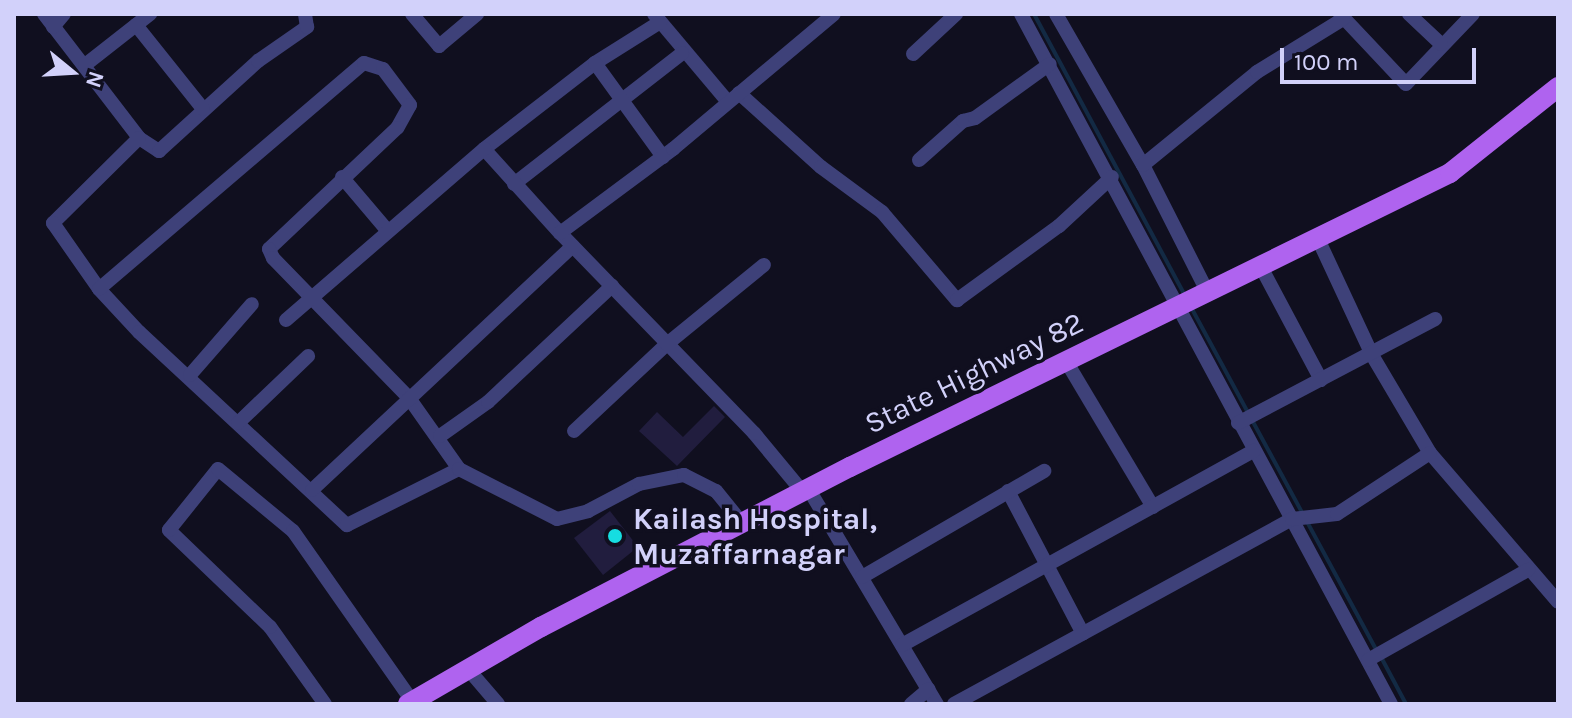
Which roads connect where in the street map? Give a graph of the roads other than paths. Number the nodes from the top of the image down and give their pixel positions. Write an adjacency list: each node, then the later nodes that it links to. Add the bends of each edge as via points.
1 (64, 14): 14 (street)
2 (150, 14): 15 (street)
3 (305, 14): 25 (street, via 307,27)
4 (412, 14): 5 (street, via 439,46)
5 (477, 14)
6 (834, 14): 23 (street)
7 (956, 14): 18 (street)
8 (1021, 14): 20 (street)
9 (1409, 14): 16 (street)
10 (1473, 14): 16 (street)
11 (1341, 16): 16 (street, via 1406,84); 30 (street, via 1257,72)
12 (1063, 17): 30 (street)
13 (657, 18): 17 (street); 19 (street)
14 (49, 20): 21 (street)
15 (136, 25): 21 (street); 25 (street)
16 (1441, 44)
17 (682, 53): 23 (street); 24 (street)
18 (913, 54)
19 (595, 63): 24 (street); 27 (street)
20 (1050, 64): 29 (street, via 975,118 963,121); 32 (street)
21 (85, 65): 26 (street)
22 (1558, 87): 36 (main road, State Highway 82, via 1450,173)
23 (734, 98): 28 (street); 32 (street, via 882,212 957,300 1059,226)
24 (623, 101): 28 (street); 33 (street)
25 (203, 109): 26 (street, via 159,151)
26 (139, 138): 41 (street, via 53,223)
27 (484, 149): 33 (street); 34 (street)
28 (663, 157): 35 (street)
29 (919, 160)
30 (1143, 165): 43 (street)
31 (342, 177): 34 (street); 41 (street, via 397,128 410,105 383,69 364,63); 42 (street, via 269,249)
32 (1112, 177): 43 (street)
33 (514, 184): 35 (street)
34 (387, 230): 42 (street)
35 (560, 233): 37 (street)
36 (1318, 239): 39 (main road, State Highway 82); 48 (street)
37 (573, 246): 40 (street); 53 (street)
38 (764, 265): 47 (street)
39 (1261, 267): 43 (main road, State Highway 82); 52 (street)
40 (612, 286): 47 (street); 57 (street, via 488,402)
41 (99, 289): 51 (street)
42 (313, 295): 46 (street); 53 (street)
43 (1190, 301): 50 (main road, State Highway 82); 54 (street)
44 (252, 304): 51 (street)
45 (1435, 319): 48 (street)
46 (286, 320)
47 (667, 344): 56 (street); 63 (street)
48 (1372, 355): 52 (street); 59 (street)
49 (308, 356): 55 (street)
50 (1066, 361): 63 (main road, State Highway 82); 65 (street)
51 (190, 375): 55 (street)
52 (1321, 380): 54 (street)
53 (409, 398): 57 (street); 62 (street)
54 (1246, 419): 58 (street)
55 (238, 423): 62 (street)
56 (574, 431)
57 (440, 436): 60 (street)
58 (1254, 451): 65 (street); 66 (street)
59 (1430, 453): 66 (street, via 1337,514); 69 (street)
60 (459, 469): 62 (street, via 355,525 347,525); 67 (street, via 557,519 588,511 639,484 684,475 716,491)
61 (1044, 471): 64 (street)
62 (312, 490)
63 (805, 490): 67 (main road, State Highway 82); 70 (street)
64 (1008, 491): 68 (street); 70 (street)
65 (1153, 507): 68 (street)
66 (1301, 518): 72 (street); 74 (street)
67 (742, 523): 75 (main road, State Highway 82)
68 (1045, 566): 72 (street); 73 (street)
69 (1528, 570): 71 (street); 74 (street)
70 (862, 577): 73 (street)
71 (1558, 602)
72 (1083, 634): 82 (street)
73 (902, 645): 76 (street)
74 (1375, 656): 83 (street)
75 (468, 669): 77 (main road, State Highway 82); 79 (street)
76 (929, 689): 80 (street); 81 (street)
77 (412, 703): 78 (street, via 293,531 218,469 169,530 270,627)
78 (325, 704)
79 (498, 704)
80 (911, 704)
81 (937, 704)
82 (954, 704)
83 (1391, 704)

